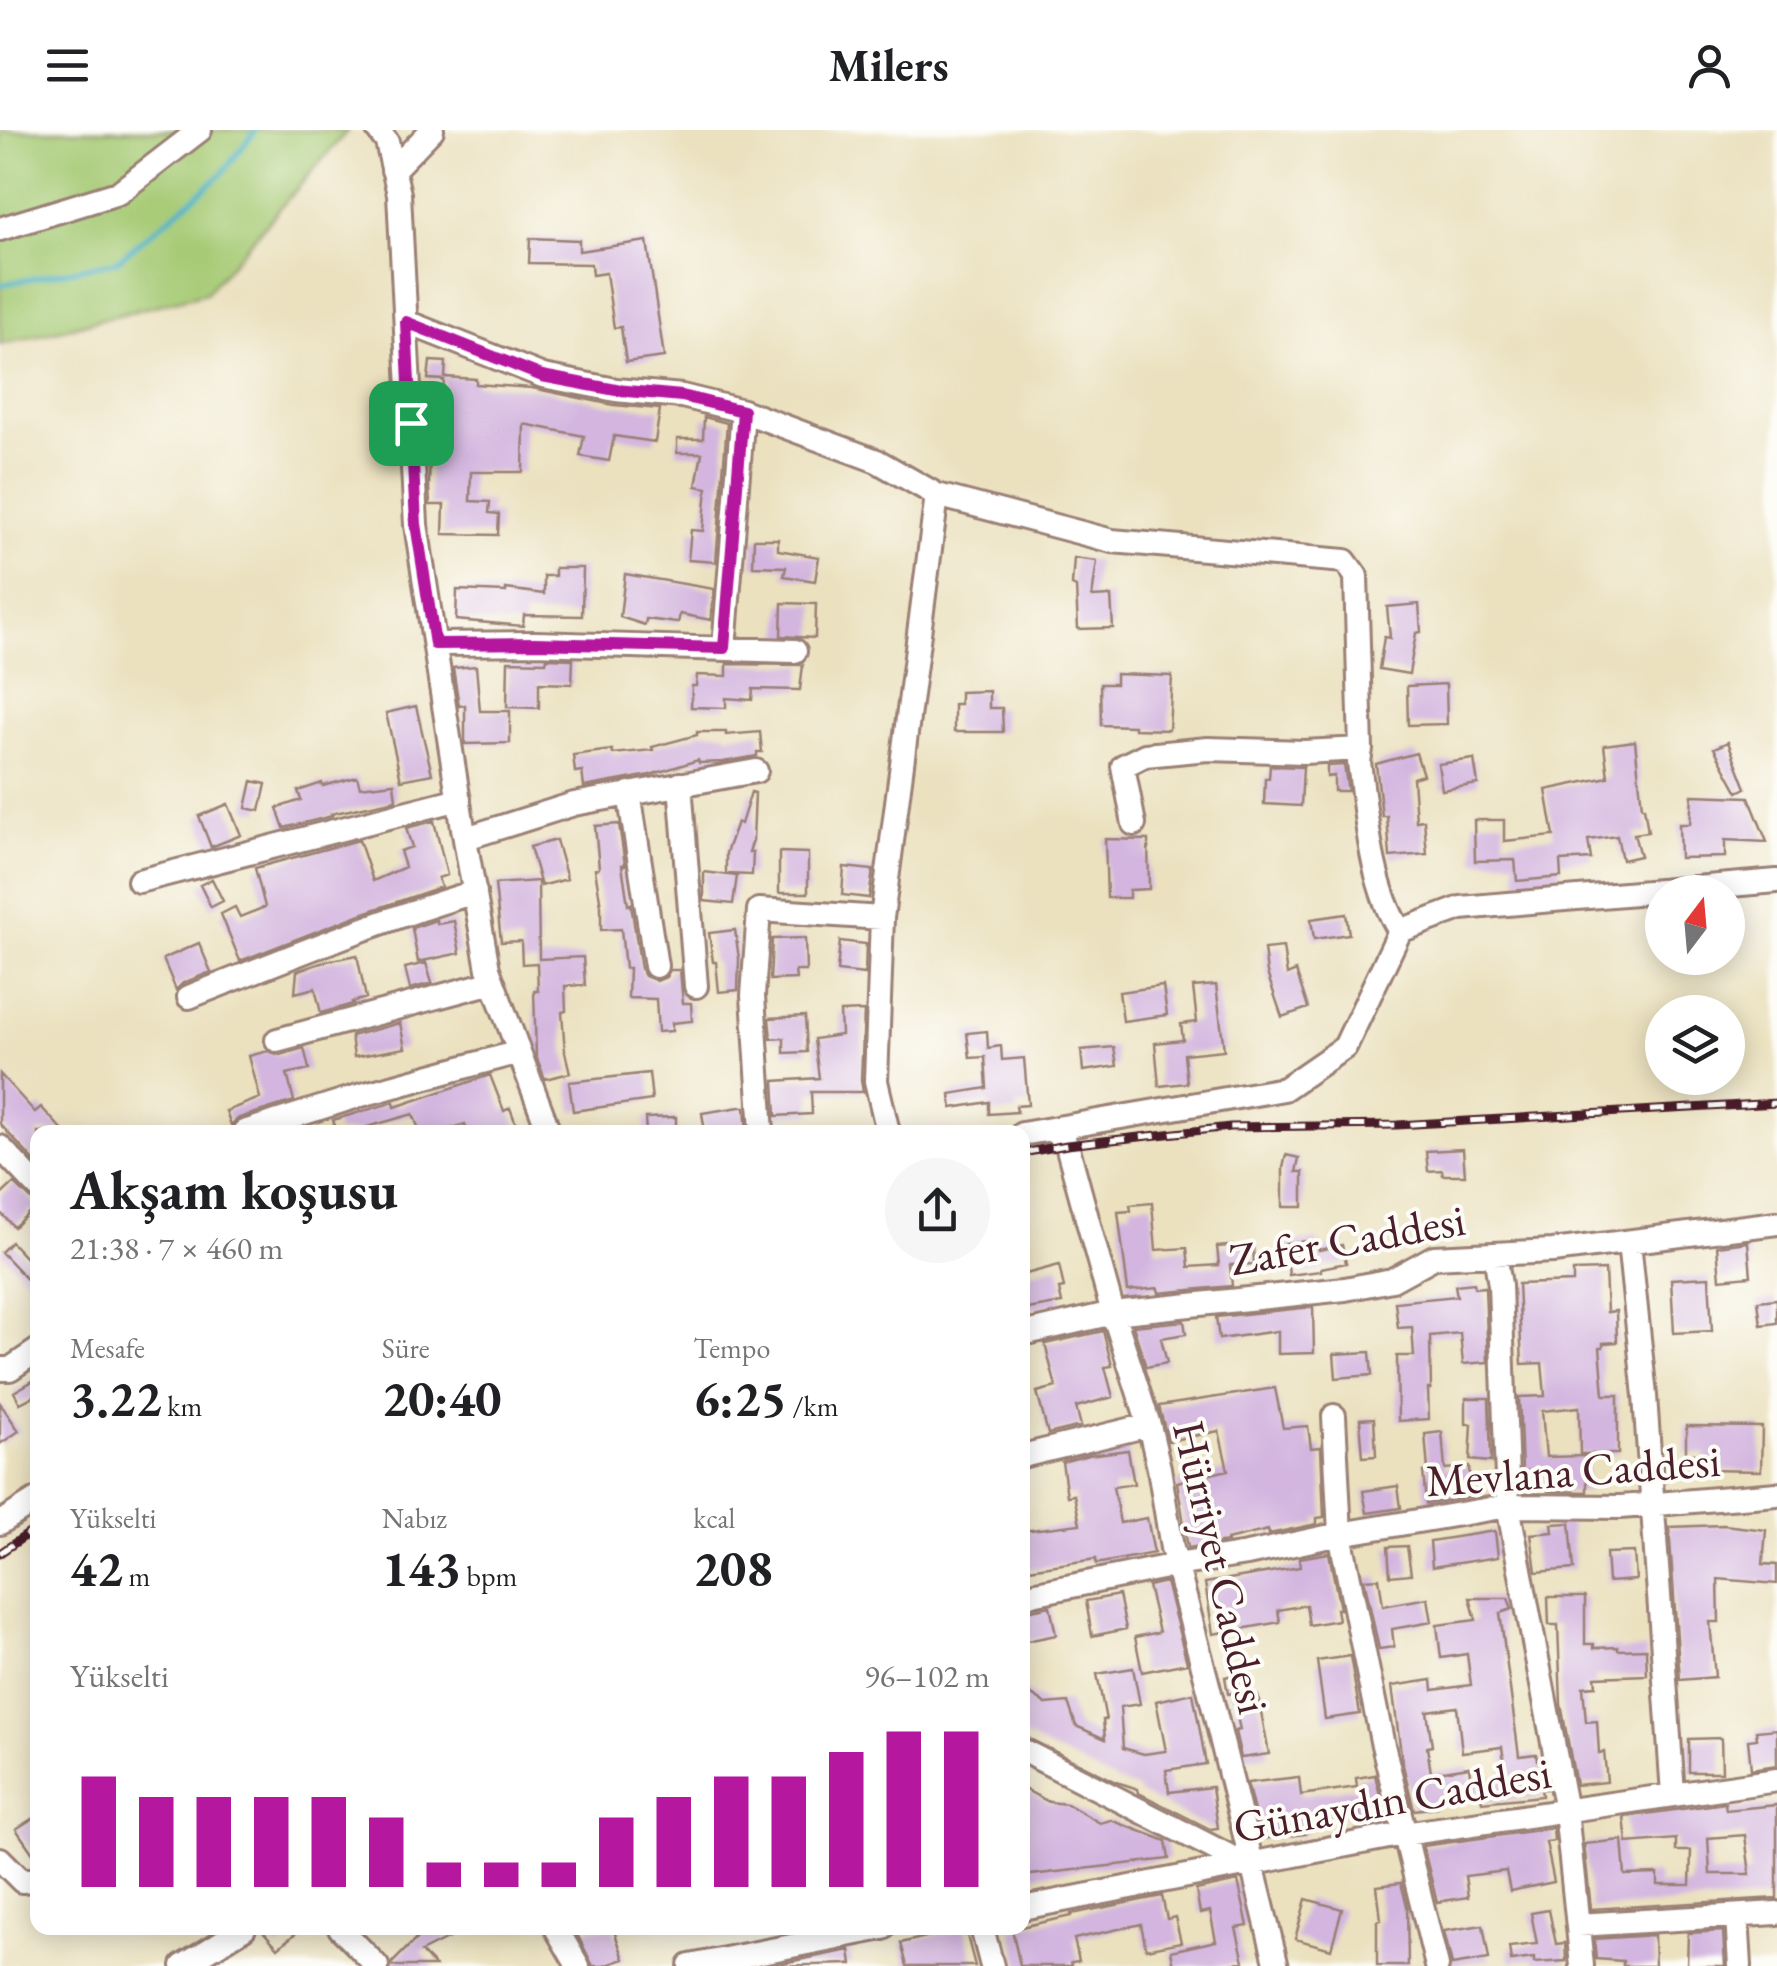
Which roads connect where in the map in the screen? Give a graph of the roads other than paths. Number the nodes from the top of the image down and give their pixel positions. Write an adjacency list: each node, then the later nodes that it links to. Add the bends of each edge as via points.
1 (200, 130): 5 (street, via 118,193)
2 (378, 130): 4 (street)
3 (432, 130): 4 (street)
4 (393, 170): 6 (street)
5 (0, 229)
6 (406, 322): 7 (street, via 542,376); 9 (street, via 416,524)
7 (743, 411): 8 (street, via 877,460); 10 (street)
8 (937, 494): 12 (street, via 1112,541 1344,562 1356,576); 22 (street)
9 (435, 644): 10 (street); 16 (street)
10 (724, 648): 11 (street)
11 (795, 651)
12 (1361, 749): 17 (street, via 1145,755 1122,766); 23 (street, via 1373,857)
13 (756, 771): 14 (street)
14 (680, 784): 15 (street); 26 (street)
15 (629, 793): 18 (street); 24 (street)
16 (459, 799): 18 (street); 19 (street)
17 (1134, 824)
18 (466, 838): 21 (street)
19 (140, 881)
20 (1777, 881): 23 (street, via 1460,908)
21 (474, 892): 25 (street); 27 (street)
22 (882, 918): 32 (street, via 759,910 754,996); 33 (street, via 876,1081)
23 (1400, 931): 34 (street, via 1345,1047 1284,1089)
24 (656, 966)
25 (493, 982): 28 (street); 29 (street)
26 (696, 986)
27 (189, 997)
28 (277, 1040)
29 (519, 1052): 30 (street); 31 (street)
30 (266, 1125)
31 (547, 1125)
32 (762, 1125)
33 (886, 1125)
34 (1050, 1130): 35 (street); 41 (street, Hürriyet Caddesi, via 1066,1145)
35 (1030, 1133)
36 (0, 1148): 37 (street)
37 (30, 1178)
38 (1777, 1222): 39 (street, Zafer Caddesi)
39 (1629, 1242): 40 (street, Zafer Caddesi); 51 (street)
40 (1495, 1254): 41 (street, Zafer Caddesi, via 1434,1257 1392,1280 1345,1289); 50 (street)
41 (1113, 1313): 42 (street, Zafer Caddesi); 46 (street, Hürriyet Caddesi)
42 (1030, 1332)
43 (30, 1355): 44 (street)
44 (0, 1369)
45 (1334, 1416): 53 (street)
46 (1149, 1425): 47 (street); 54 (street, Hürriyet Caddesi)
47 (1030, 1454)
48 (1777, 1494): 51 (street, Mevlana Caddesi)
49 (30, 1504): 52 (street)
50 (1508, 1506): 51 (street, Mevlana Caddesi); 53 (street, Mevlana Caddesi); 59 (street)
51 (1651, 1506): 58 (street)
52 (0, 1523)
53 (1340, 1534): 54 (street, Mevlana Caddesi); 60 (street)
54 (1176, 1565): 55 (street, Mevlana Caddesi); 62 (street, Hürriyet Caddesi)
55 (1030, 1594)
56 (1030, 1754): 62 (street, via 1236,1860)
57 (1777, 1780): 58 (street, Günaydın Caddesi)
58 (1673, 1794): 59 (street, Günaydın Caddesi)
59 (1566, 1810): 60 (street, Günaydın Caddesi); 67 (street)
60 (1404, 1834): 62 (street, Günaydın Caddesi); 79 (street)
61 (0, 1859): 63 (street, via 22,1881)
62 (1252, 1862): 64 (street, Günaydın Caddesi); 78 (street, Hürriyet Caddesi)
63 (30, 1880)
64 (1030, 1906)
65 (1777, 1914): 66 (street)
66 (1737, 1916): 67 (street); 81 (street)
67 (1578, 1925): 80 (street)
68 (233, 1935): 73 (street)
69 (347, 1935): 74 (street)
70 (560, 1935): 75 (street)
71 (847, 1935): 76 (street)
72 (984, 1935): 77 (street)
73 (184, 1966)
74 (376, 1966)
75 (578, 1966)
76 (690, 1966)
77 (992, 1966)
78 (1276, 1966)
79 (1436, 1966)
80 (1582, 1966)
81 (1740, 1966)

